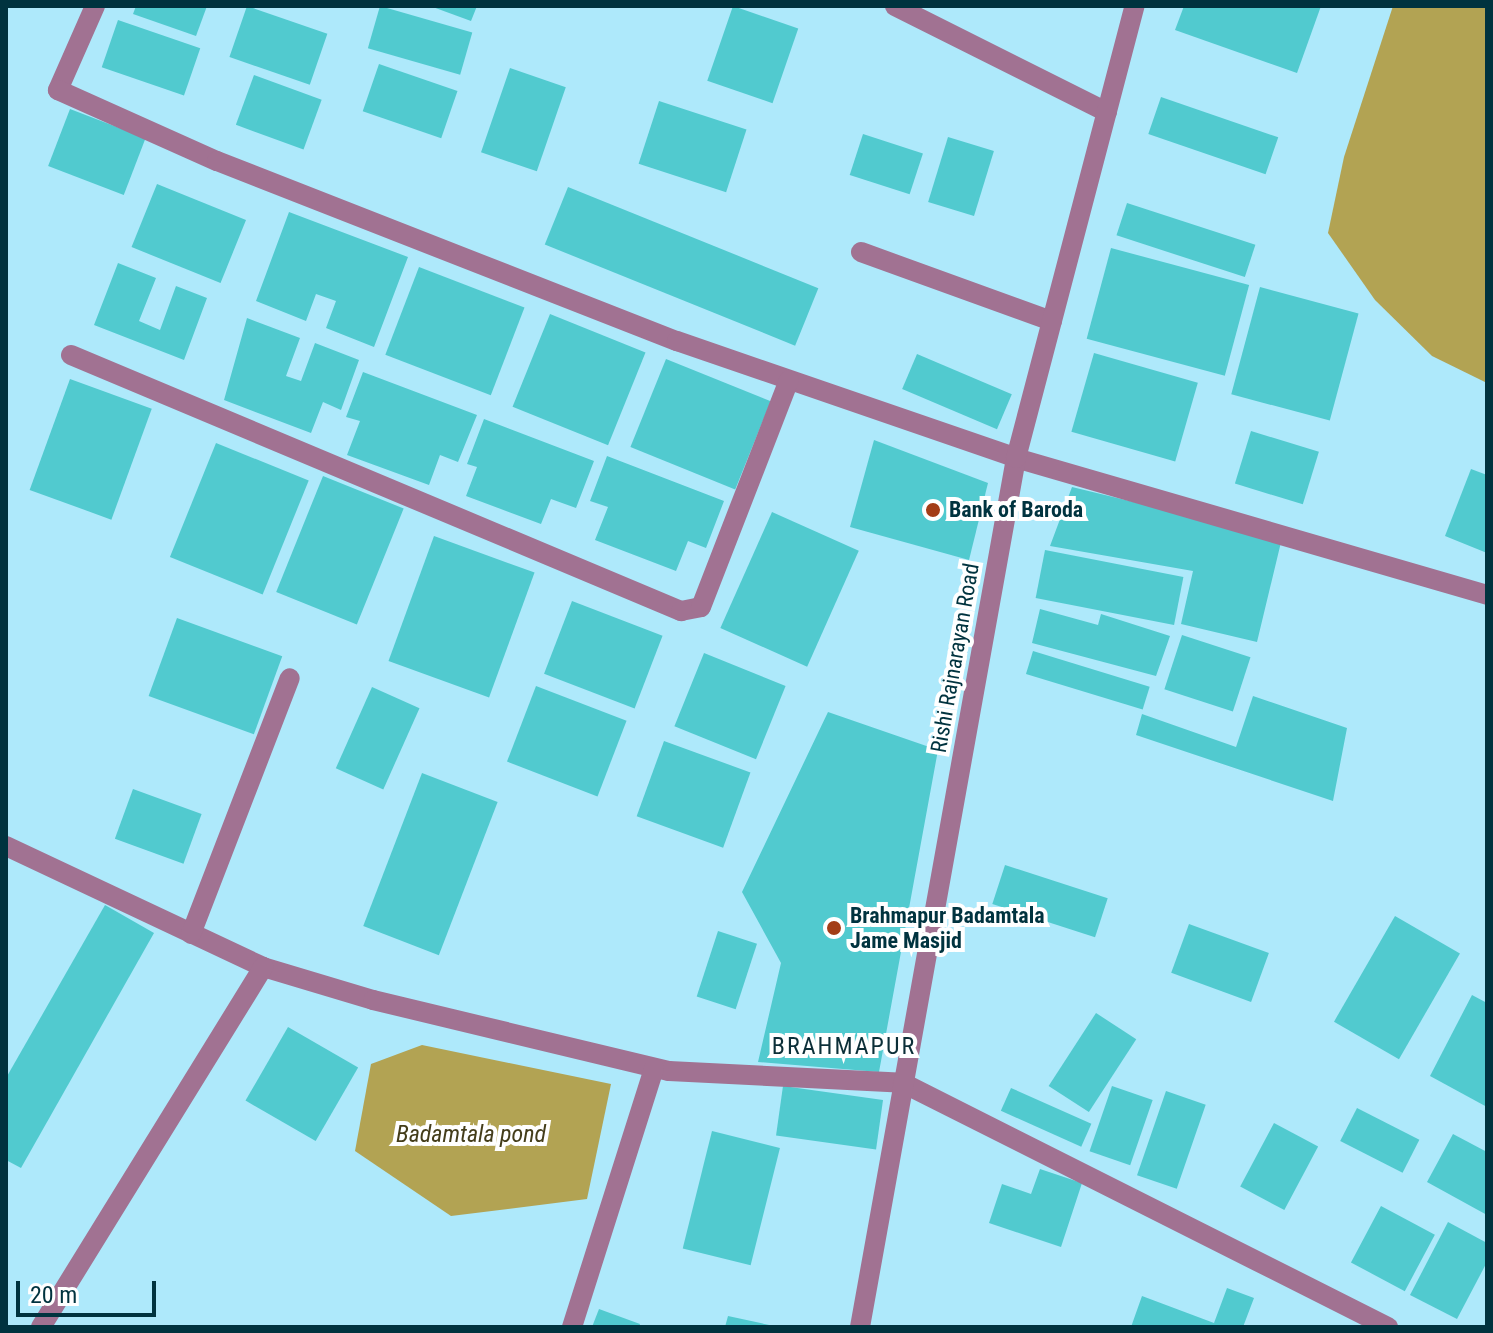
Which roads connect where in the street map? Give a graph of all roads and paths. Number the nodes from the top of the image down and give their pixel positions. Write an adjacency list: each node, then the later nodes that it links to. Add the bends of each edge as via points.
1 (95, 6): 8 (street, via 58,90 365,222)
2 (895, 6): 4 (street)
3 (1135, 6): 4 (street, Rishi Rajnarayan Road)
4 (1107, 112): 6 (street, Rishi Rajnarayan Road)
5 (861, 252): 6 (street)
6 (1052, 321): 9 (street, Rishi Rajnarayan Road)
7 (71, 355): 8 (street, via 681,611 701,607)
8 (789, 380): 9 (street)
9 (1016, 458): 10 (street); 16 (street, Rishi Rajnarayan Road)
10 (1487, 595)
11 (290, 678): 13 (street)
12 (6, 846): 13 (street)
13 (191, 934): 14 (street)
14 (263, 967): 15 (street); 17 (street)
15 (654, 1069): 16 (street); 18 (street)
16 (903, 1083): 19 (street, Rishi Rajnarayan Road); 20 (street)
17 (41, 1327)
18 (572, 1327)
19 (860, 1327)
20 (1388, 1327)

